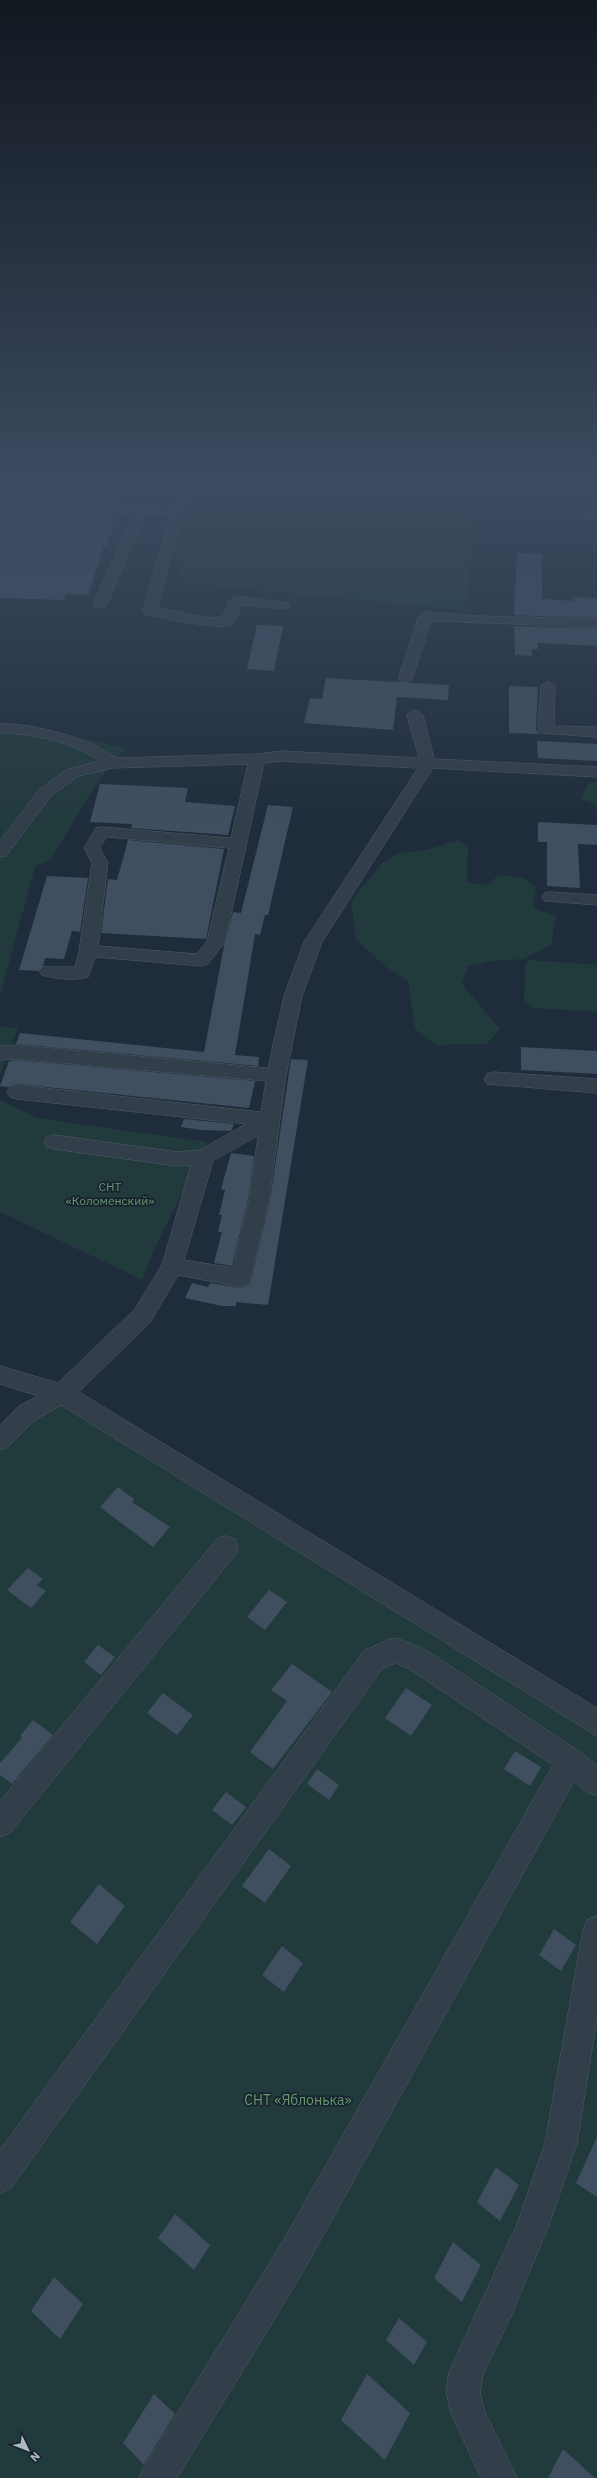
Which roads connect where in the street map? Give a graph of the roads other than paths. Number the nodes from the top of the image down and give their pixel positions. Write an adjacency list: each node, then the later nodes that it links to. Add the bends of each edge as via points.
1 (102, 599): 3 (street)
2 (153, 599): 4 (street, via 150,610 203,621 227,622 237,600)
3 (100, 604)
4 (282, 606)
5 (597, 623): 6 (street, via 426,616)
6 (405, 679)
7 (548, 686): 10 (street, via 546,730)
8 (415, 715): 13 (street)
9 (0, 728): 12 (street, via 19,728 65,740 97,750)
10 (597, 732)
11 (258, 759): 12 (street); 13 (street, via 281,756); 15 (street)
12 (113, 763): 16 (street, via 72,773 45,793)
13 (428, 764): 14 (street); 22 (street, via 313,942 293,996)
14 (597, 772)
15 (239, 844): 19 (street, via 216,942 202,960); 19 (street, via 102,832 92,848 100,863)
16 (0, 852)
17 (551, 897): 18 (street)
18 (597, 900)
19 (88, 951): 20 (street, via 82,973)
20 (48, 971)
21 (0, 1053): 22 (street, via 17,1052)
22 (276, 1075): 26 (street)
23 (494, 1079): 24 (street)
24 (597, 1086)
25 (17, 1092): 26 (street)
26 (270, 1120): 28 (street); 29 (street, via 259,1200 241,1278)
27 (54, 1142): 28 (street, via 177,1159)
28 (204, 1157): 29 (street)
29 (172, 1266): 31 (street, via 143,1315)
30 (0, 1375): 31 (street)
31 (62, 1394): 32 (street, via 26,1413); 34 (street)
32 (0, 1440)
33 (226, 1547): 37 (street)
34 (597, 1723)
35 (570, 1761): 36 (street); 39 (street, via 411,1656 399,1650 385,1652 373,1660); 40 (street, via 291,2260)
36 (597, 1782)
37 (0, 1823)
38 (597, 1930): 41 (street, via 561,2142 532,2225 499,2304 466,2372 463,2392 468,2414)
39 (0, 2177)
40 (157, 2478)
41 (499, 2478)

